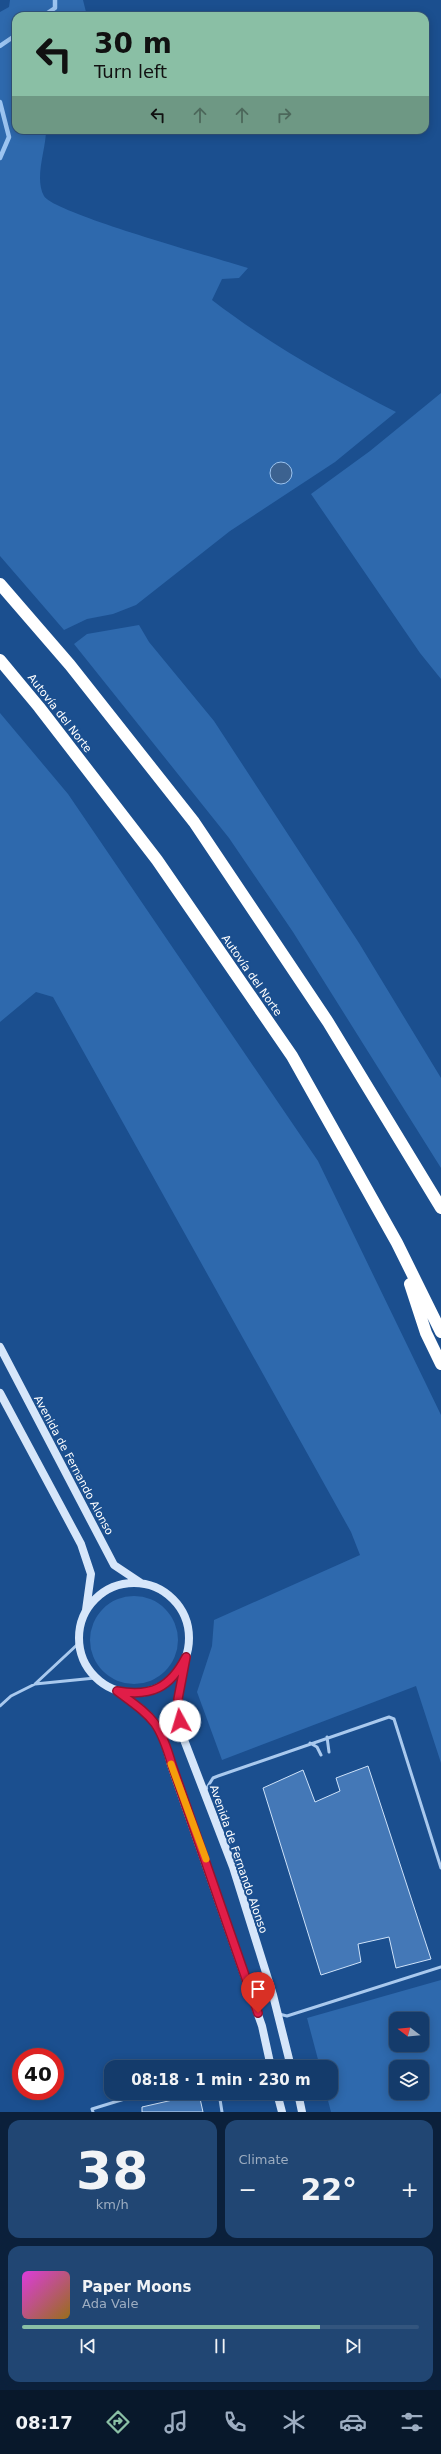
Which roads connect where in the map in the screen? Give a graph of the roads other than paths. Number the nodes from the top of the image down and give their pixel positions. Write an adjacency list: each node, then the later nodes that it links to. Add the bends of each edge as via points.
1 (0, 584): 3 (highway, via 70,665 194,822 328,1022)
2 (0, 660): 4 (highway, Autovía del Norte, via 157,860 292,1056)
3 (441, 1208)
4 (397, 1243): 5 (highway, Autovía del Norte); 7 (highway, via 426,1333)
5 (441, 1332)
6 (0, 1347): 9 (street, Avenida de Fernando Alonso, via 114,1565)
7 (441, 1364)
8 (0, 1393): 10 (street, via 81,1544 91,1574)
9 (141, 1583): 10 (street, via 124,1584 109,1589 95,1598); 12 (street, via 154,1586 177,1603 189,1628)
10 (85, 1612): 11 (street)
11 (78, 1643): 13 (street, via 87,1668); 14 (lane)
12 (186, 1657): 15 (street, via 178,1672 166,1684 151,1692 134,1694); 21 (street, Avenida de Fernando Alonso, via 178,1699 181,1732)
13 (95, 1678): 14 (lane); 15 (street)
14 (35, 1684): 16 (lane, via 11,1696)
15 (117, 1691): 25 (street, via 152,1716 164,1738 262,2026)
16 (0, 1706)
17 (327, 1737): 18 (lane); 19 (lane); 22 (lane, via 383,1717 394,1719)
18 (310, 1743): 20 (lane, via 318,1747); 21 (lane, via 213,1778)
19 (329, 1752)
20 (321, 1755)
21 (204, 1792): 24 (street, Avenida de Fernando Alonso, via 232,1867)
22 (441, 1868)
23 (441, 1967): 24 (lane, via 287,2016)
24 (278, 2014): 26 (street, Avenida de Fernando Alonso)
25 (269, 2060)
26 (290, 2060)
27 (120, 2100): 31 (lane, via 92,2109)
28 (220, 2100): 32 (lane)
29 (279, 2100): 33 (street)
30 (299, 2100): 34 (street)
31 (93, 2112)
32 (222, 2112)
33 (282, 2112)
34 (302, 2112)

